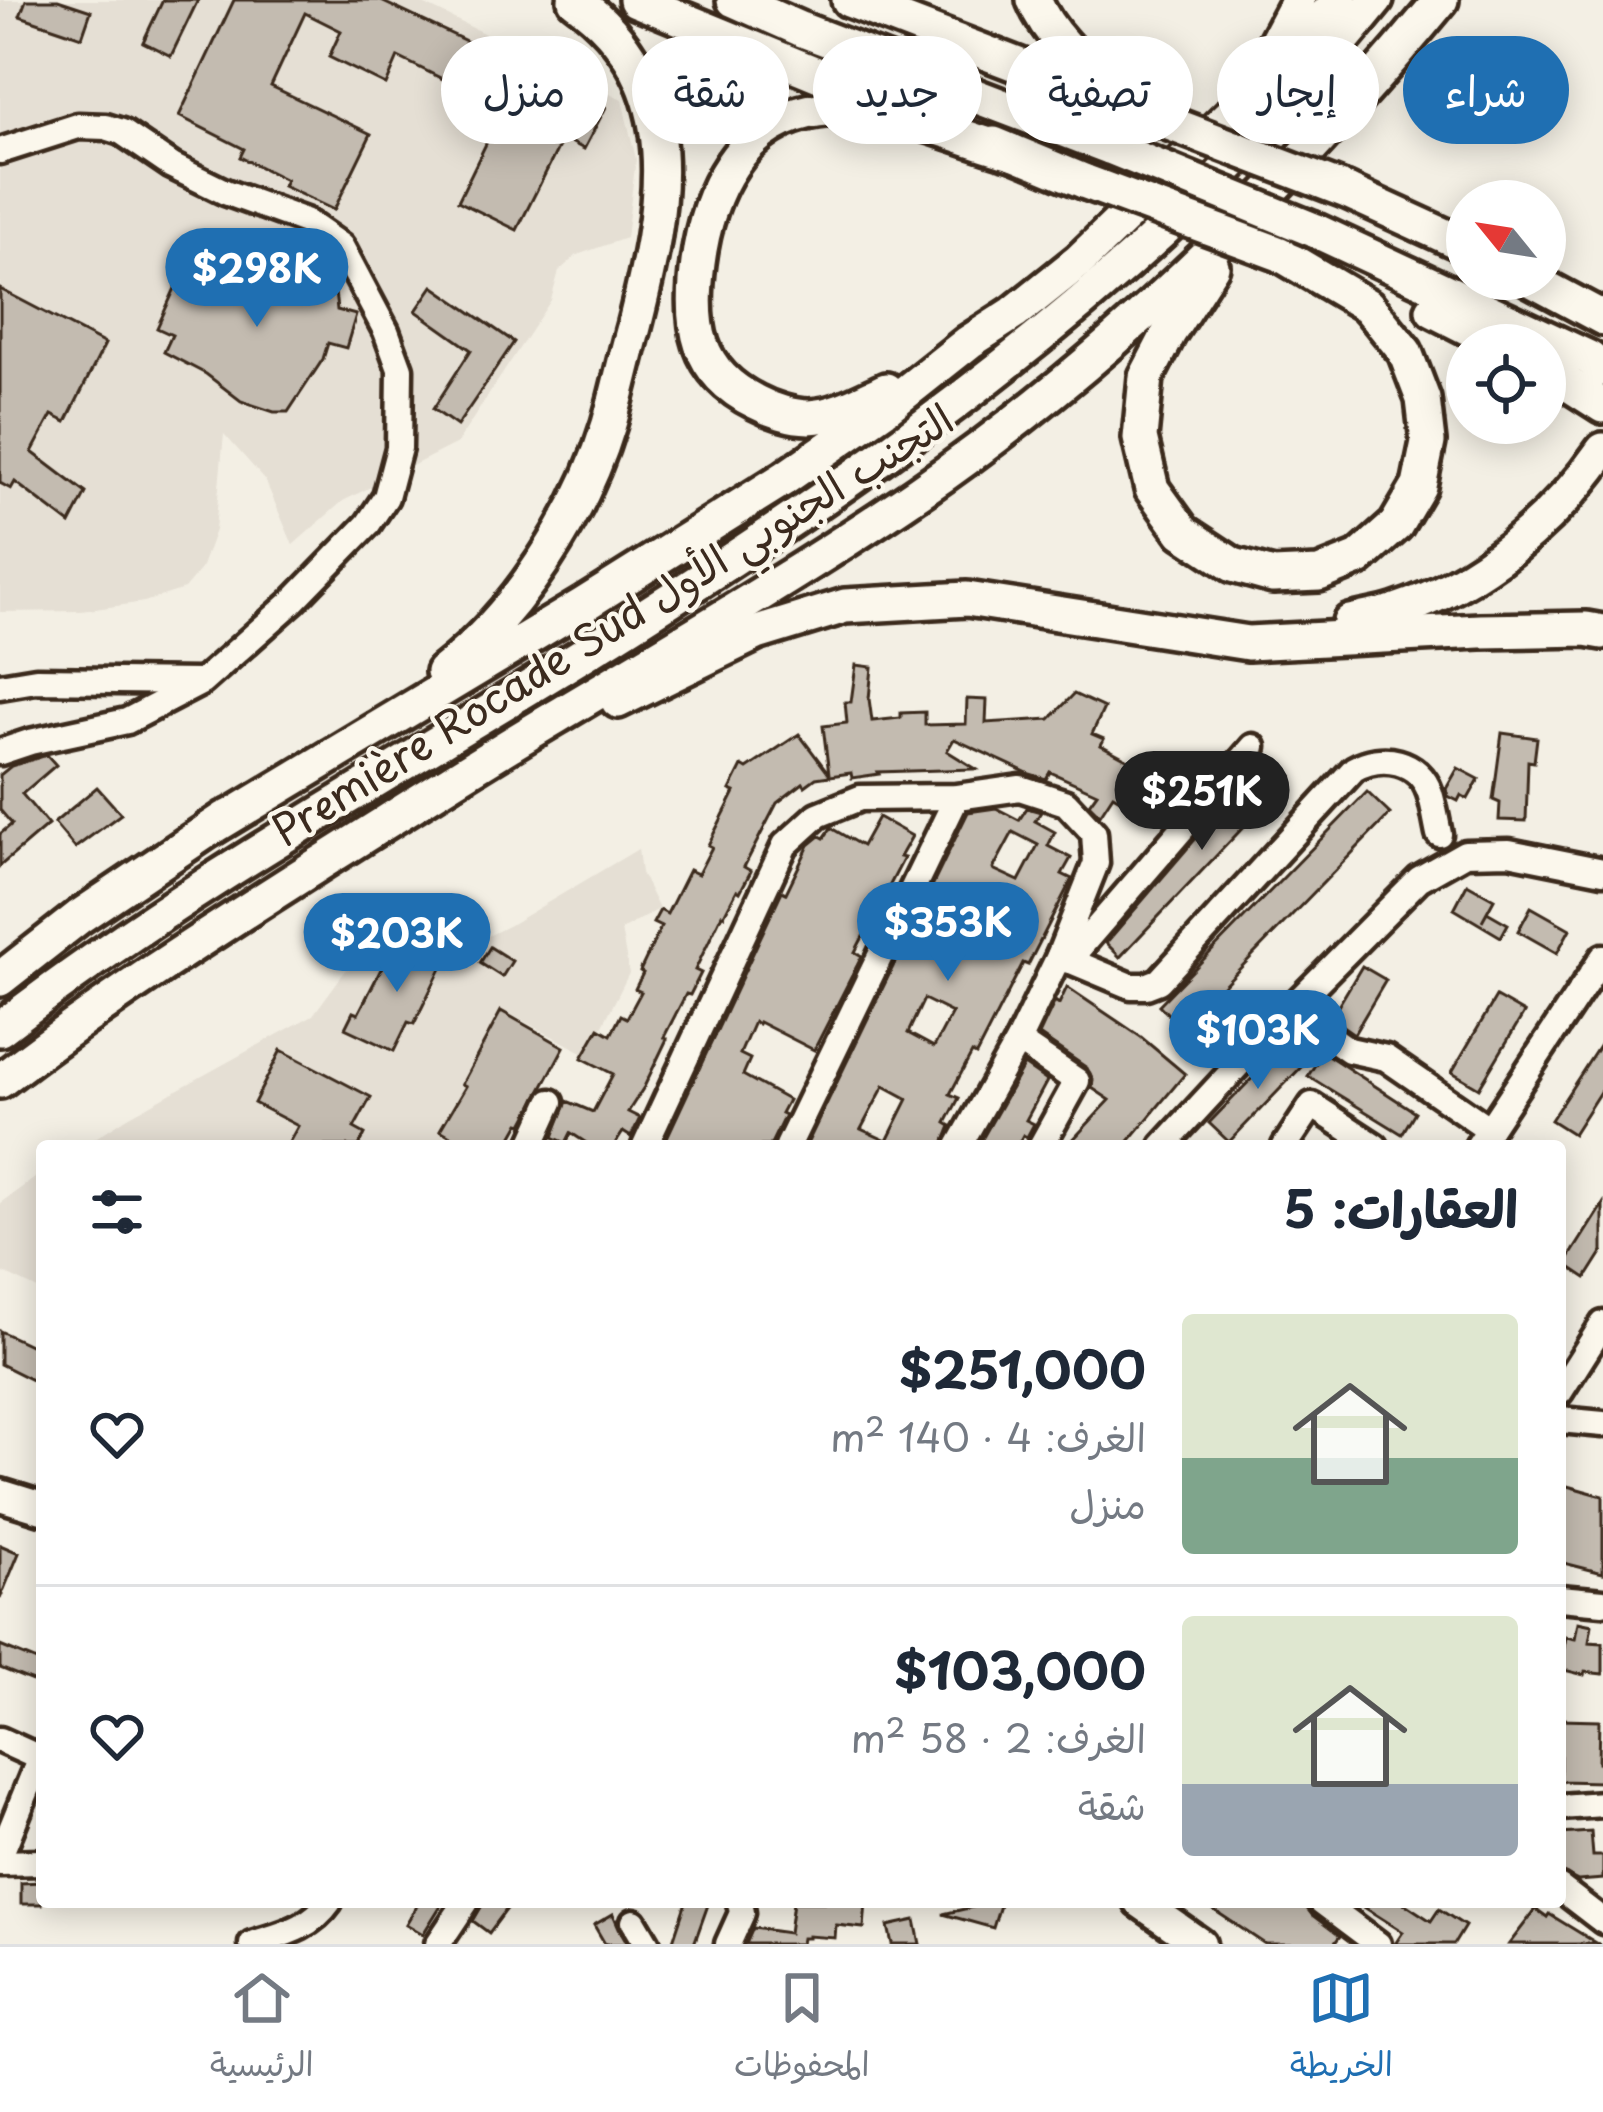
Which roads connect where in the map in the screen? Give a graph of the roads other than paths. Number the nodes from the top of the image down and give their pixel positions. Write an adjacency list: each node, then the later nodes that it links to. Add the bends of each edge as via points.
1 (575, 0): 35 (highway, via 627,56 661,153 651,261 589,478 527,584 467,652)
2 (636, 0): 17 (highway)
3 (734, 0): 25 (highway, bridge, via 1314,230)
4 (849, 0): 13 (highway)
5 (1034, 0): 10 (highway)
6 (1298, 0): 11 (highway)
7 (1340, 0): 12 (highway)
8 (1376, 0): 42 (highway, Première Rocade Sud التجنب الجنوبي الأول, via 1189,206 930,423 580,656 159,916)
9 (1441, 0): 18 (highway, Première Rocade Sud التجنب الجنوبي الأول)
10 (1055, 36)
11 (1279, 36)
12 (1306, 36)
13 (1006, 60)
14 (1217, 128): 24 (highway, via 1078,260)
15 (1193, 132): 19 (highway, bridge)
16 (0, 151): 29 (street, via 78,126 122,131 172,166 305,220 341,246 386,331 400,368 399,448 386,497 293,601)
17 (1013, 152): 20 (highway, bridge); 24 (highway, via 888,114 820,109 753,139 710,204 693,306 704,352 732,387 807,417)
18 (1233, 232): 20 (highway, via 1146,377 1140,438 1152,489 1184,532 1233,565 1273,576 1319,574 1359,558 1396,525 1419,486 1428,442 1423,399 1405,352 1368,306); 33 (highway, Première Rocade Sud التجنب الجنوبي الأول, via 1078,370 921,491)
19 (1446, 236)
20 (1280, 254): 23 (highway, via 1355,270)
21 (1566, 298): 22 (highway)
22 (1603, 318)
23 (1461, 324)
24 (937, 366): 35 (highway, via 698,533)
25 (1594, 381)
26 (1603, 450): 28 (highway, via 1518,542 1454,587 1395,612)
27 (1603, 632): 28 (highway)
28 (1248, 643): 33 (highway, via 967,599 845,606 758,632)
29 (202, 682): 30 (street); 32 (street, via 127,722)
30 (0, 686)
31 (1253, 747): 39 (street)
32 (0, 752)
33 (469, 769): 44 (highway, Première Rocade Sud التجنب الجنوبي الأول, via 127,989)
34 (957, 797): 39 (street, via 1020,788 1066,802 1094,833 1096,863); 48 (street, via 860,798 818,814 785,844); 49 (street)
35 (210, 829): 40 (highway)
36 (1438, 833): 39 (street, via 1430,791 1414,771 1391,760 1365,763 1159,981 1131,986)
37 (1603, 871): 41 (street, via 1509,852 1466,853 1419,879)
38 (1603, 957): 46 (street)
39 (1064, 959): 43 (street)
40 (0, 979)
41 (1290, 1009): 46 (street, via 1349,1050 1387,1058); 52 (street)
42 (0, 1029)
43 (1018, 1041): 50 (street); 51 (street, via 1077,1081)
44 (0, 1081)
45 (551, 1102): 47 (street)
46 (1483, 1138)
47 (534, 1140)
48 (648, 1140)
49 (791, 1140)
50 (962, 1140)
51 (1044, 1140)
52 (1169, 1140)
53 (1290, 1140): 54 (street, via 1312,1105)
54 (1366, 1140)
55 (1603, 1324): 56 (street)
56 (1566, 1383)
57 (1566, 1421): 58 (street)
58 (1603, 1424)
59 (0, 1495): 60 (main road)
60 (36, 1506)
61 (1566, 1599): 62 (street)
62 (1603, 1602)
63 (0, 1740): 64 (street)
64 (36, 1754)
65 (36, 1769): 68 (street)
66 (1603, 1804): 67 (street)
67 (1566, 1807)
68 (0, 1859): 69 (street)
69 (36, 1862)
70 (1566, 1893): 76 (street)
71 (324, 1908): 77 (street, via 302,1928)
72 (462, 1908): 78 (street)
73 (741, 1908): 79 (street)
74 (1149, 1908): 80 (main road)
75 (1330, 1908): 81 (street)
76 (1603, 1922)
77 (251, 1944)
78 (438, 1944)
79 (728, 1944)
80 (1200, 1944)
81 (1378, 1944)

